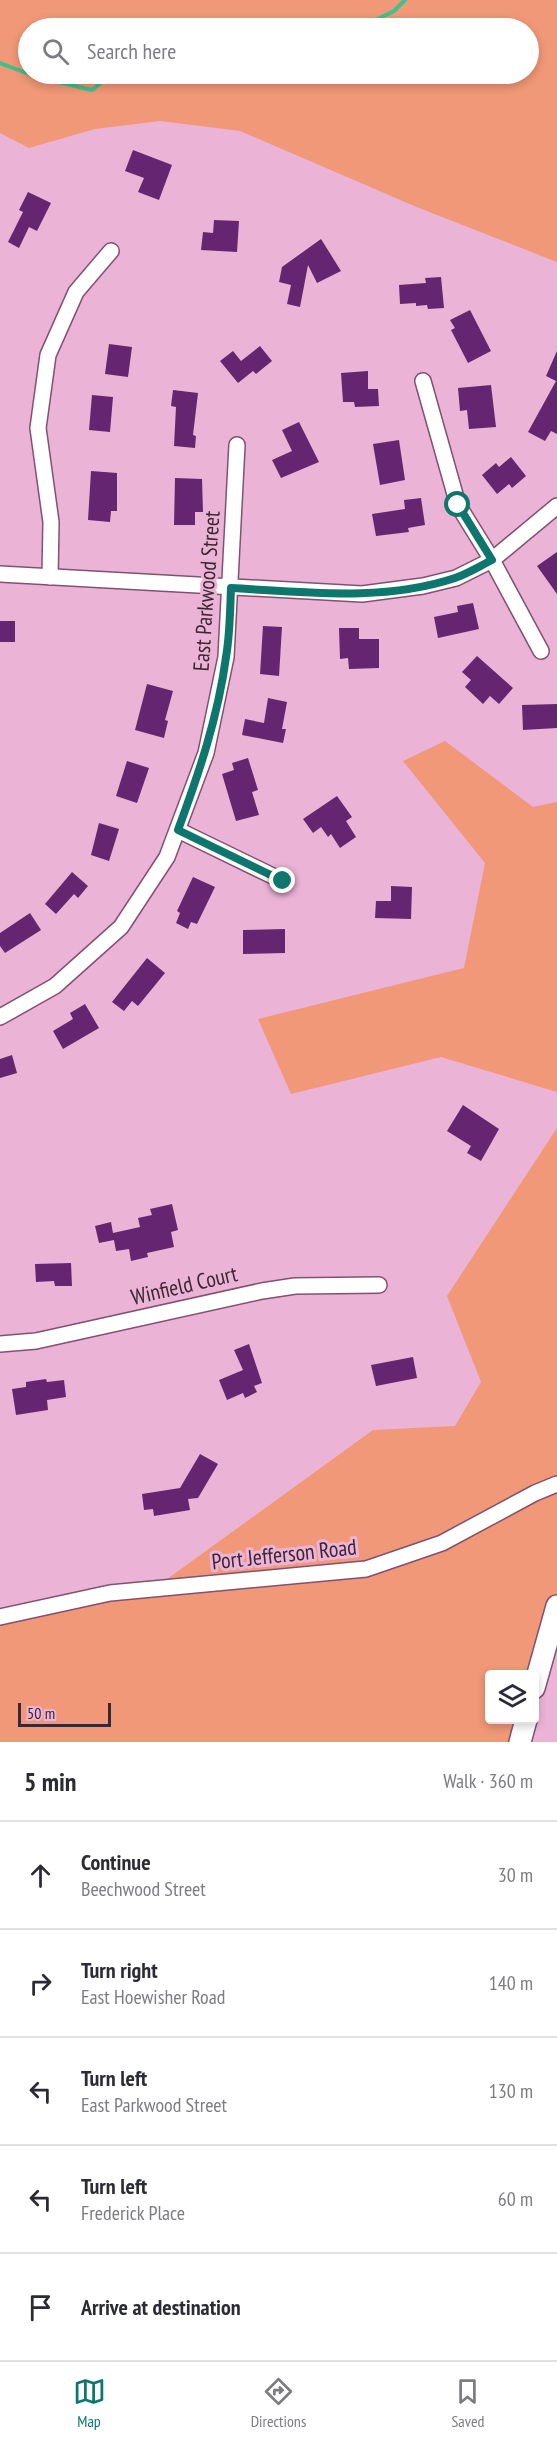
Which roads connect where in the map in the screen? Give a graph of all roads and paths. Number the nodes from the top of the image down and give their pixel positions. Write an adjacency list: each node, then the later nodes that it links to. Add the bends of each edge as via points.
1 (111, 250): 7 (street, via 76,292 48,355 38,428 51,522)
2 (423, 381): 5 (street, via 458,505)
3 (237, 445): 8 (street, East Parkwood Street)
4 (557, 506): 5 (street)
5 (492, 560): 8 (street, via 456,578 362,594); 9 (street)
6 (0, 574): 7 (street)
7 (50, 577): 8 (street)
8 (231, 588): 10 (street, East Parkwood Street, via 226,657 216,711 206,753)
9 (541, 651)
10 (178, 830): 11 (street); 12 (street, East Parkwood Street, via 167,857 121,927 55,986)
11 (283, 881)
12 (0, 1017)
13 (379, 1285): 14 (street, Winfield Court, via 296,1286 262,1291 36,1341)
14 (0, 1344)
15 (557, 1484): 17 (street, Port Jefferson Road, via 442,1543 366,1569 110,1593)
16 (557, 1606): 18 (main road)
17 (0, 1617)
18 (539, 1670)
19 (525, 1724): 20 (main road)
20 (520, 1742)

